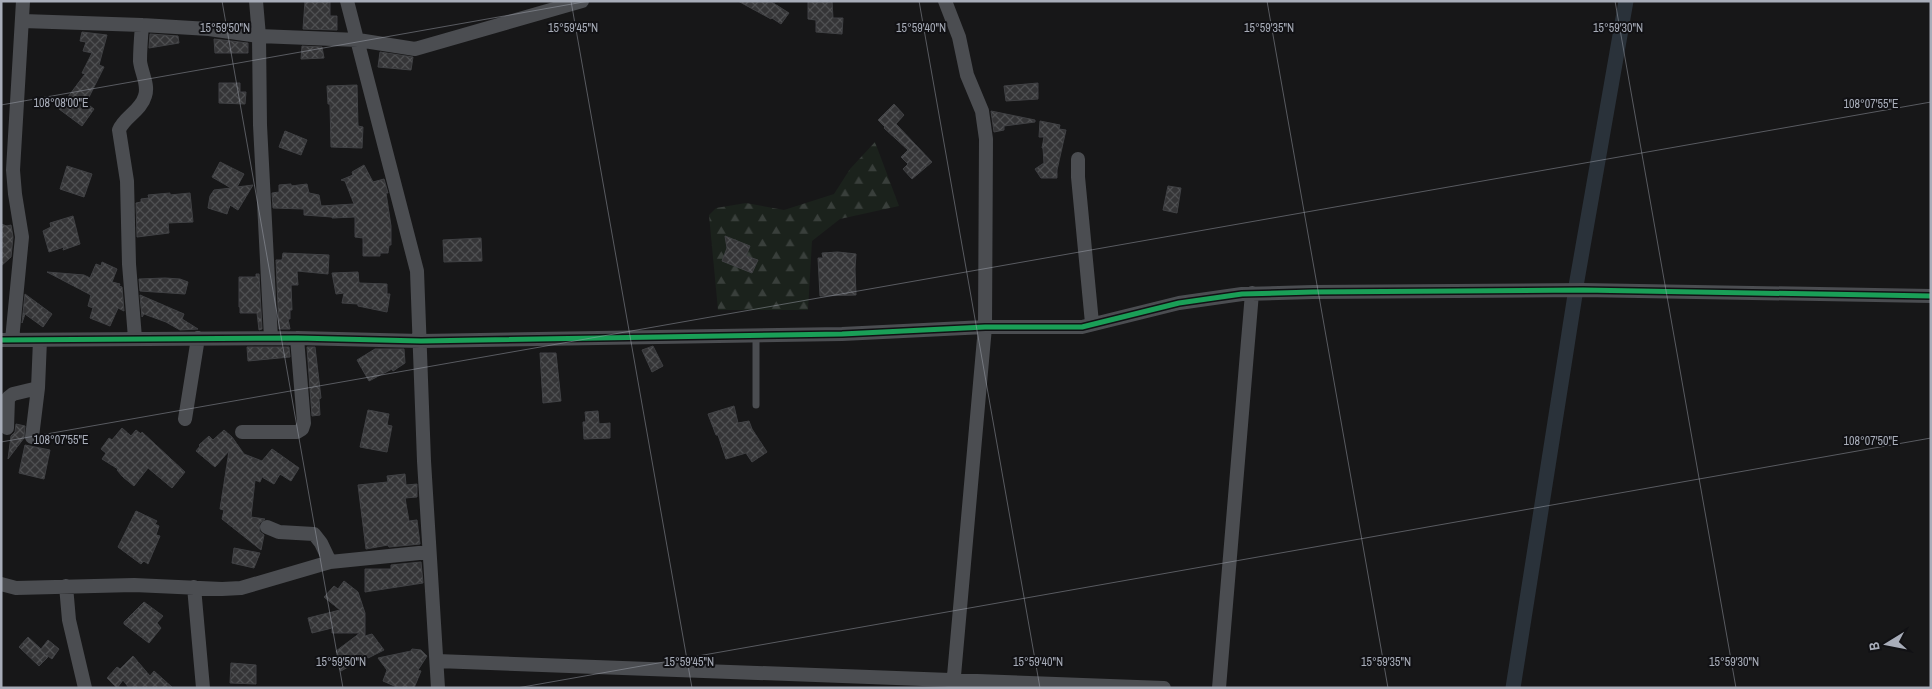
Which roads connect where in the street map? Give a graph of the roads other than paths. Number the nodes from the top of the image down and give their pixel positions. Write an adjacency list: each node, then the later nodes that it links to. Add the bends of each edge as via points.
1 (23, 1): 6 (street)
2 (256, 1): 8 (street)
3 (347, 1): 9 (street)
4 (582, 1): 9 (street, via 415,49)
5 (945, 1): 14 (street, via 959,37 967,75 982,111 986,138)
6 (23, 21): 7 (street); 20 (street, via 13,170 22,237)
7 (142, 25): 8 (street); 16 (street, via 140,63 145,96 119,130 126,181)
8 (259, 36): 9 (street); 18 (street, via 260,125)
9 (358, 40): 22 (street, via 417,271)
10 (1078, 159): 13 (street)
11 (1252, 293): 12 (street, via 1583,290); 13 (street, via 1180,302); 41 (street)
12 (1931, 296)
13 (1092, 323): 14 (street, via 1082,327)
14 (986, 327): 15 (street); 36 (street)
15 (756, 336): 22 (street); 24 (lane)
16 (135, 338): 17 (street); 21 (street)
17 (198, 338): 18 (street); 25 (street)
18 (271, 338): 19 (street)
19 (297, 338): 22 (street); 27 (street, via 302,429 297,432)
20 (7, 340): 21 (street)
21 (40, 340): 23 (street)
22 (421, 341): 30 (street)
23 (38, 388): 26 (street, via 8,398); 28 (street)
24 (756, 405)
25 (185, 419)
26 (7, 428)
27 (242, 432)
28 (32, 436)
29 (267, 526): 31 (street, via 279,532 314,534)
30 (429, 552): 31 (street); 35 (street)
31 (330, 562): 34 (street, via 241,588)
32 (1, 584): 33 (street, via 16,588)
33 (66, 586): 34 (street); 37 (street, via 69,620)
34 (194, 587): 38 (street)
35 (437, 662): 36 (street); 39 (street)
36 (953, 684): 40 (street)
37 (85, 688)
38 (203, 688)
39 (438, 688)
40 (1164, 688)
41 (1219, 688)

